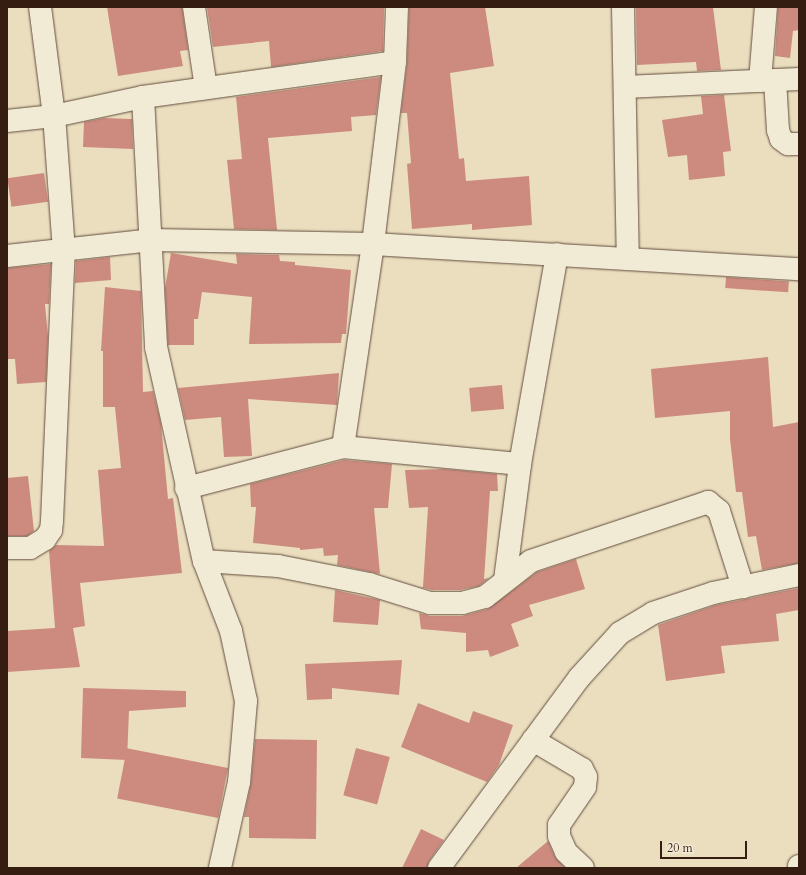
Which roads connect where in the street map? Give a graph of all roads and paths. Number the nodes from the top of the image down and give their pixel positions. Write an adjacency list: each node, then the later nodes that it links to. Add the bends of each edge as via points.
1 (40, 7): 12 (street)
2 (194, 7): 10 (street)
3 (397, 7): 6 (street)
4 (623, 7): 9 (street)
5 (766, 7): 8 (street)
6 (394, 62): 10 (street); 16 (street)
7 (799, 79): 8 (street)
8 (768, 81): 9 (street); 14 (street, via 781,139 788,144)
9 (625, 87): 20 (street)
10 (206, 88): 11 (street)
11 (143, 97): 12 (street); 15 (street)
12 (54, 116): 13 (street); 17 (street)
13 (7, 121)
14 (799, 144)
15 (151, 240): 16 (street); 17 (street); 24 (street, via 156,347)
16 (373, 244): 18 (street); 22 (street)
17 (64, 251): 19 (street); 25 (street, via 51,530 46,540 30,548)
18 (557, 254): 20 (street); 23 (street)
19 (7, 256)
20 (628, 259): 21 (street)
21 (799, 269)
22 (343, 447): 23 (street); 24 (street)
23 (520, 464): 28 (street)
24 (186, 488): 26 (street)
25 (7, 548)
26 (204, 561): 28 (street, via 278,566 369,584 430,603 462,602 485,597); 31 (street, via 231,631 246,701 239,782)
27 (799, 575): 29 (street)
28 (505, 580): 29 (street, via 531,561 708,502 719,511)
29 (743, 587): 30 (street, via 713,593 653,613 620,633 578,678)
30 (533, 740): 32 (street); 33 (street, via 582,769 586,776 585,787 559,825 559,836 566,852)
31 (220, 868)
32 (439, 868)
33 (583, 868)

